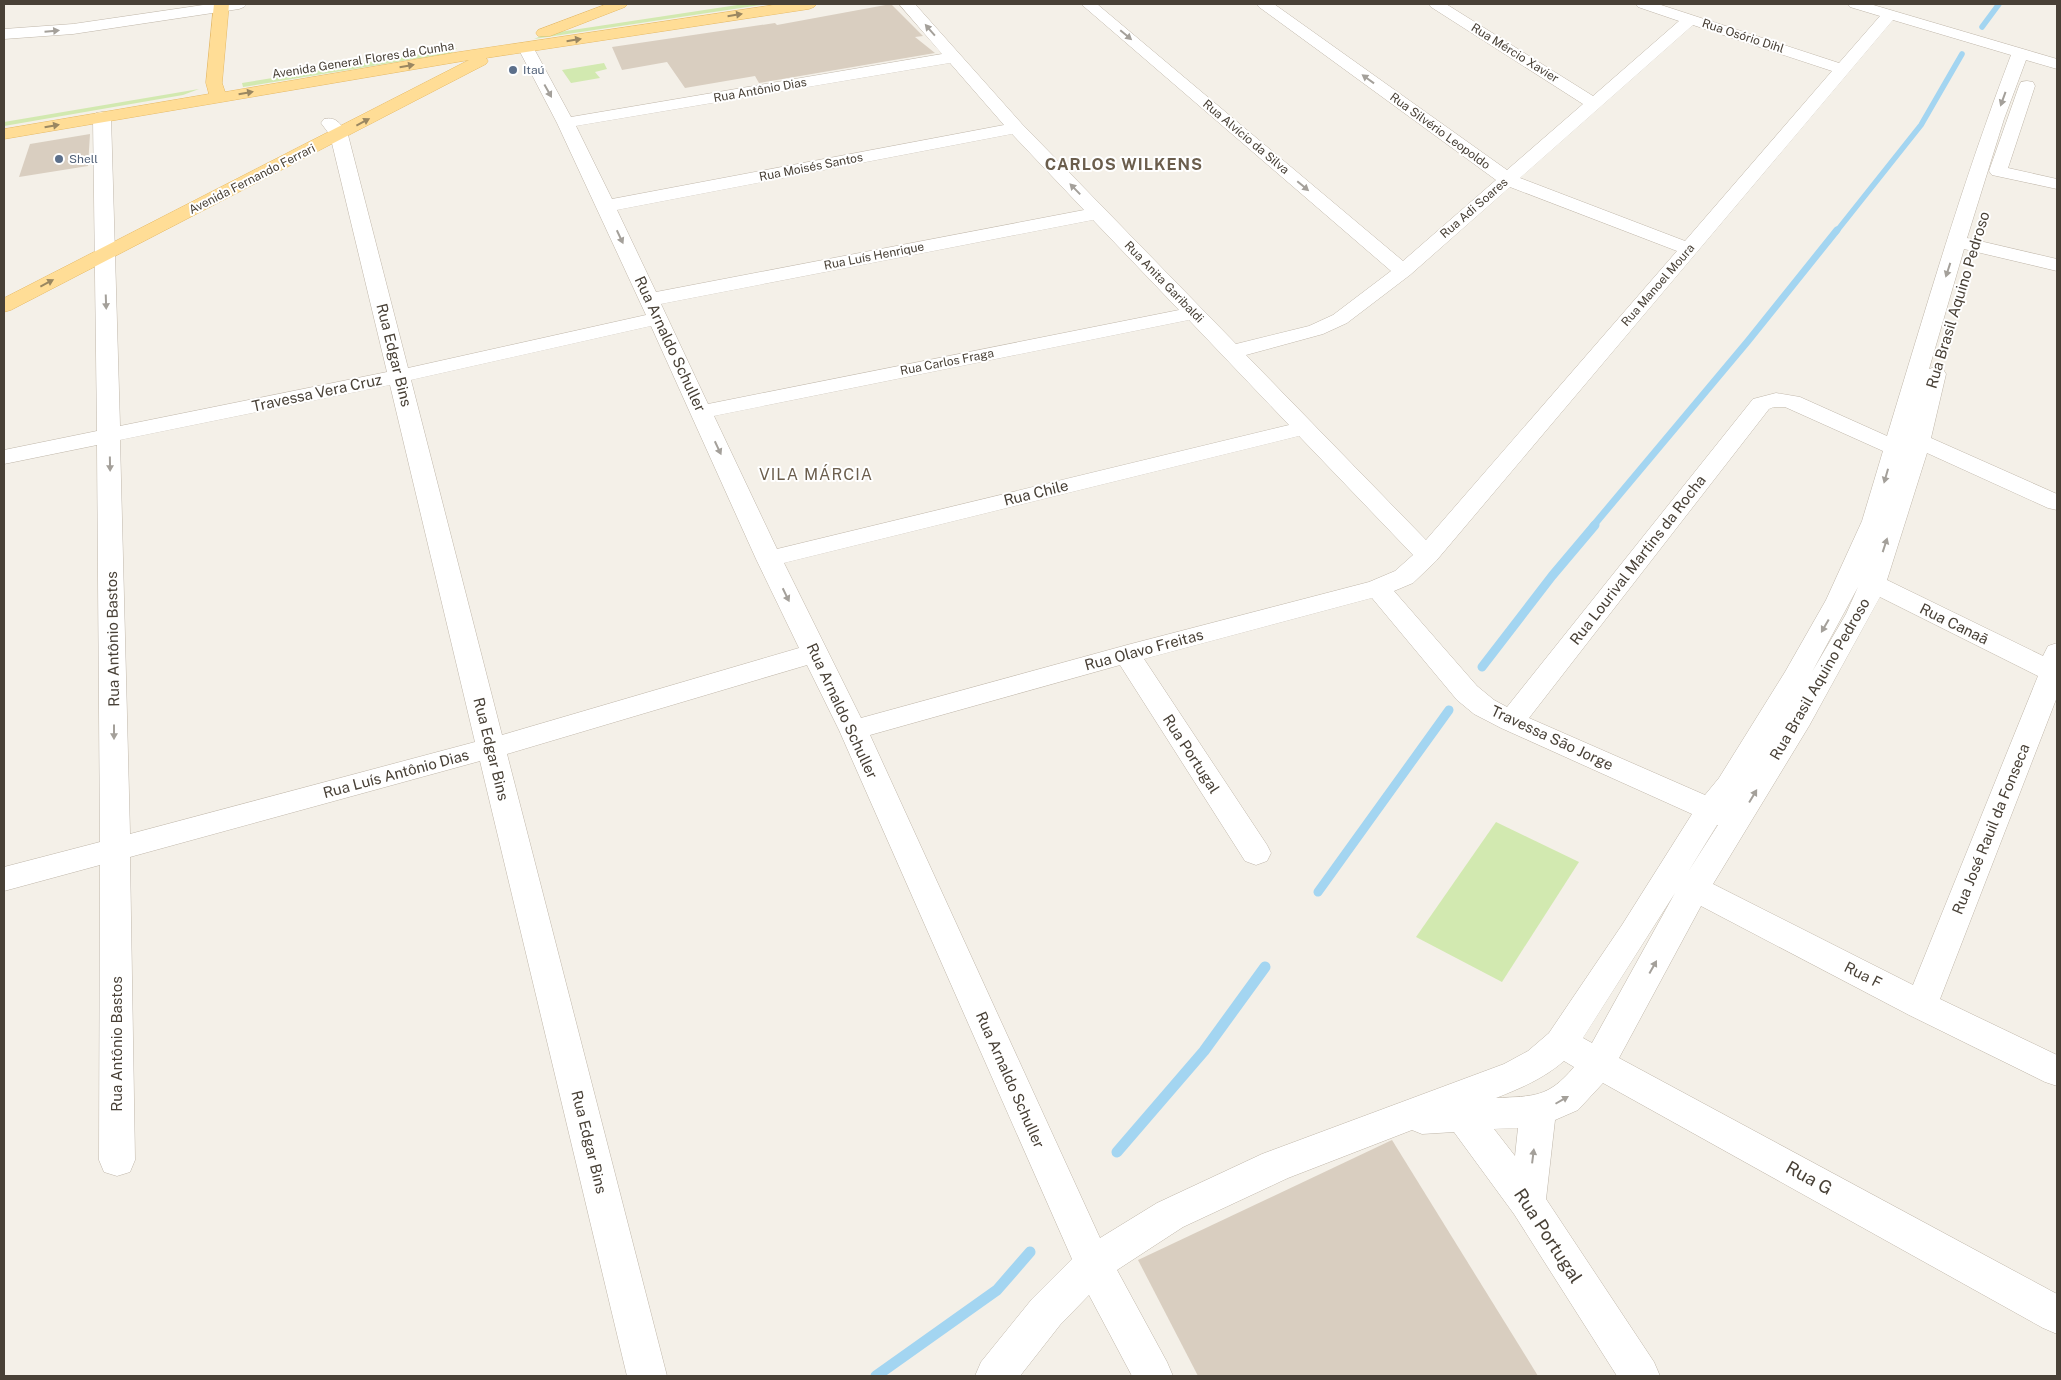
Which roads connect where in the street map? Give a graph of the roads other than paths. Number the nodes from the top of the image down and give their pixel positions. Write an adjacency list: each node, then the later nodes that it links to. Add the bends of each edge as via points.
1 (239, 4): 12 (street)
2 (597, 4): 18 (main road)
3 (620, 4): 16 (main road)
4 (723, 4): 13 (main road)
5 (809, 4): 18 (main road, Avenida General Flores da Cunha, one-way to 5)
6 (907, 4): 20 (street, Rua Anita Garibaldi, one-way to 6)
7 (1088, 4): 43 (street, Rua Alvício da Silva, one-way to 43)
8 (1264, 4): 33 (street, Rua Silvério Leopoldo, one-way to 8)
9 (1436, 4): 25 (street, Rua Mércio Xavier)
10 (1643, 4): 15 (street, Rua Osório Dihl)
11 (1856, 4): 14 (street)
12 (220, 5): 17 (street, one-way to 12, via 73,29); 23 (main road)
13 (640, 11): 16 (main road)
14 (1890, 14): 21 (street); 22 (street, Rua Manoel Moura)
15 (1691, 19): 22 (street, Rua Osório Dihl); 25 (street, Rua Adi Soares)
16 (547, 31): 18 (main road, Avenida Fernando Ferrari)
17 (4, 34)
18 (513, 40): 19 (main road, Avenida General Flores da Cunha); 23 (main road, Avenida General Flores da Cunha); 27 (street, Rua Arnaldo Schuller, one-way to 27); 29 (main road, Avenida Fernando Ferrari, one-way to 18)
19 (459, 57): 23 (main road, Avenida General Flores da Cunha, one-way to 19); 29 (main road, Avenida Fernando Ferrari)
20 (954, 57): 27 (street, Rua Antônio Dias); 28 (street, Rua Anita Garibaldi)
21 (2038, 59): 32 (street, Rua Brasil Aquino Pedroso); 39 (street, Rua Brasil Aquino Pedroso, one-way to 39, via 1995,119)
22 (1842, 69): 40 (street, Rua Manoel Moura)
23 (216, 90): 24 (main road, Avenida General Flores da Cunha); 26 (main road, Avenida General Flores da Cunha)
24 (90, 103)
25 (1593, 103): 33 (street, Rua Adi Soares)
26 (102, 117): 30 (main road, Avenida General Flores da Cunha, one-way to 26); 38 (street, Rua Antônio Bastos)
27 (566, 123): 35 (street, Rua Arnaldo Schuller)
28 (1016, 128): 35 (street, Rua Moisés Santos); 36 (street, Rua Anita Garibaldi, one-way to 28)
29 (334, 129): 31 (main road, Avenida Fernando Ferrari); 38 (main road, Avenida Fernando Ferrari); 49 (street, Rua Edgar Bins)
30 (4, 134)
31 (249, 161)
32 (1998, 171): 34 (street); 39 (street, Rua Brasil Aquino Pedroso)
33 (1507, 180): 40 (street, Rua Silvério Leopoldo); 43 (street, Rua Adi Soares)
34 (2057, 184)
35 (606, 206): 46 (street, Rua Arnaldo Schuller, one-way to 46)
36 (1098, 213): 46 (street, Rua Luís Henrique); 47 (street, Rua Anita Garibaldi)
37 (122, 225): 38 (main road, Avenida Fernando Ferrari)
38 (99, 243): 45 (main road, Avenida Fernando Ferrari, one-way to 38); 52 (street, Rua Antônio Bastos, one-way to 52)
39 (1966, 244): 41 (street); 53 (street, Rua Brasil Aquino Pedroso, via 1930,392)
40 (1689, 249): 56 (street, Rua Manoel Moura)
41 (2057, 265)
42 (38, 269): 44 (main road)
43 (1403, 271): 48 (street, Rua Adi Soares, via 1329,325)
44 (4, 287)
45 (4, 306)
46 (654, 309): 49 (street, Travessa Vera Cruz); 50 (street, Rua Arnaldo Schuller)
47 (1193, 313): 48 (street, Rua Anita Garibaldi); 50 (street, Rua Carlos Fraga)
48 (1231, 352): 51 (street, Rua Anita Garibaldi)
49 (400, 376): 52 (street, Travessa Vera Cruz); 65 (street, Rua Edgar Bins)
50 (701, 412): 57 (street, Rua Arnaldo Schuller, one-way to 57)
51 (1304, 428): 56 (street, Rua Anita Garibaldi); 57 (street, Rua Chile)
52 (110, 436): 54 (street, Travessa Vera Cruz); 68 (street, Rua Antônio Bastos, one-way to 68)
53 (1904, 441): 55 (street); 58 (street, Rua Brasil Aquino Pedroso); 63 (street, Rua Lourival Martins da Rocha, via 1792,402 1780,399 1761,404)
54 (4, 457)
55 (2057, 503)
56 (1427, 555): 59 (street, Rua Olavo Freitas, via 1404,578)
57 (769, 559): 60 (street, Rua Arnaldo Schuller, one-way to 60)
58 (1862, 579): 62 (street, Rua Canaã); 66 (street, Rua Brasil Aquino Pedroso, one-way to 66, via 1839,600 1729,786); 67 (street, Rua Brasil Aquino Pedroso, one-way to 58, via 1859,614)
59 (1378, 588): 61 (street, Rua Olavo Freitas); 63 (street, Travessa São Jorge, via 1467,693)
60 (814, 653): 64 (street, Rua Arnaldo Schuller); 65 (street, Rua Luís Antônio Dias)
61 (1127, 654): 64 (street, Rua Olavo Freitas); 69 (street, Rua Portugal)
62 (2056, 666): 72 (street, Rua José Rauil da Fonseca)
63 (1511, 722): 66 (street, Travessa São Jorge)
64 (853, 730): 80 (street, Rua Arnaldo Schuller)
65 (491, 748): 68 (street, Rua Luís Antônio Dias); 83 (street, Rua Edgar Bins)
66 (1710, 810): 67 (street, Travessa São Jorge); 71 (street, Rua Brasil Aquino Pedroso)
67 (1738, 821): 71 (street, Rua Brasil Aquino Pedroso)
68 (115, 849): 70 (street, Rua Luís Antônio Dias); 78 (street, Rua Antônio Bastos)
69 (1256, 854)
70 (4, 879)
71 (1683, 882): 72 (street, Rua F); 73 (street, Rua Brasil Aquino Pedroso); 74 (street, Rua Brasil Aquino Pedroso, one-way to 71)
72 (1921, 1005): 75 (street, Rua F)
73 (1561, 1043): 74 (street, Rua G); 76 (street, Rua Brasil Aquino Pedroso, via 1540,1061)
74 (1599, 1063): 77 (street, Rua Brasil Aquino Pedroso, one-way to 74, via 1566,1099); 81 (street, Rua G)
75 (2057, 1071)
76 (1458, 1108): 77 (street, Rua Brasil Aquino Pedroso); 79 (street, Rua Portugal); 80 (street, Rua Brasil Aquino Pedroso, via 1402,1119 1275,1166 1170,1215)
77 (1538, 1111): 79 (street, one-way to 77)
78 (118, 1160)
79 (1527, 1202): 82 (street, Rua Portugal)
80 (1093, 1264): 84 (street, Rua Brasil Aquino Pedroso, via 1046,1312); 85 (street, Rua Arnaldo Schuller)
81 (2057, 1315)
82 (1642, 1371)
83 (647, 1376)
84 (995, 1376)
85 (1153, 1376)

